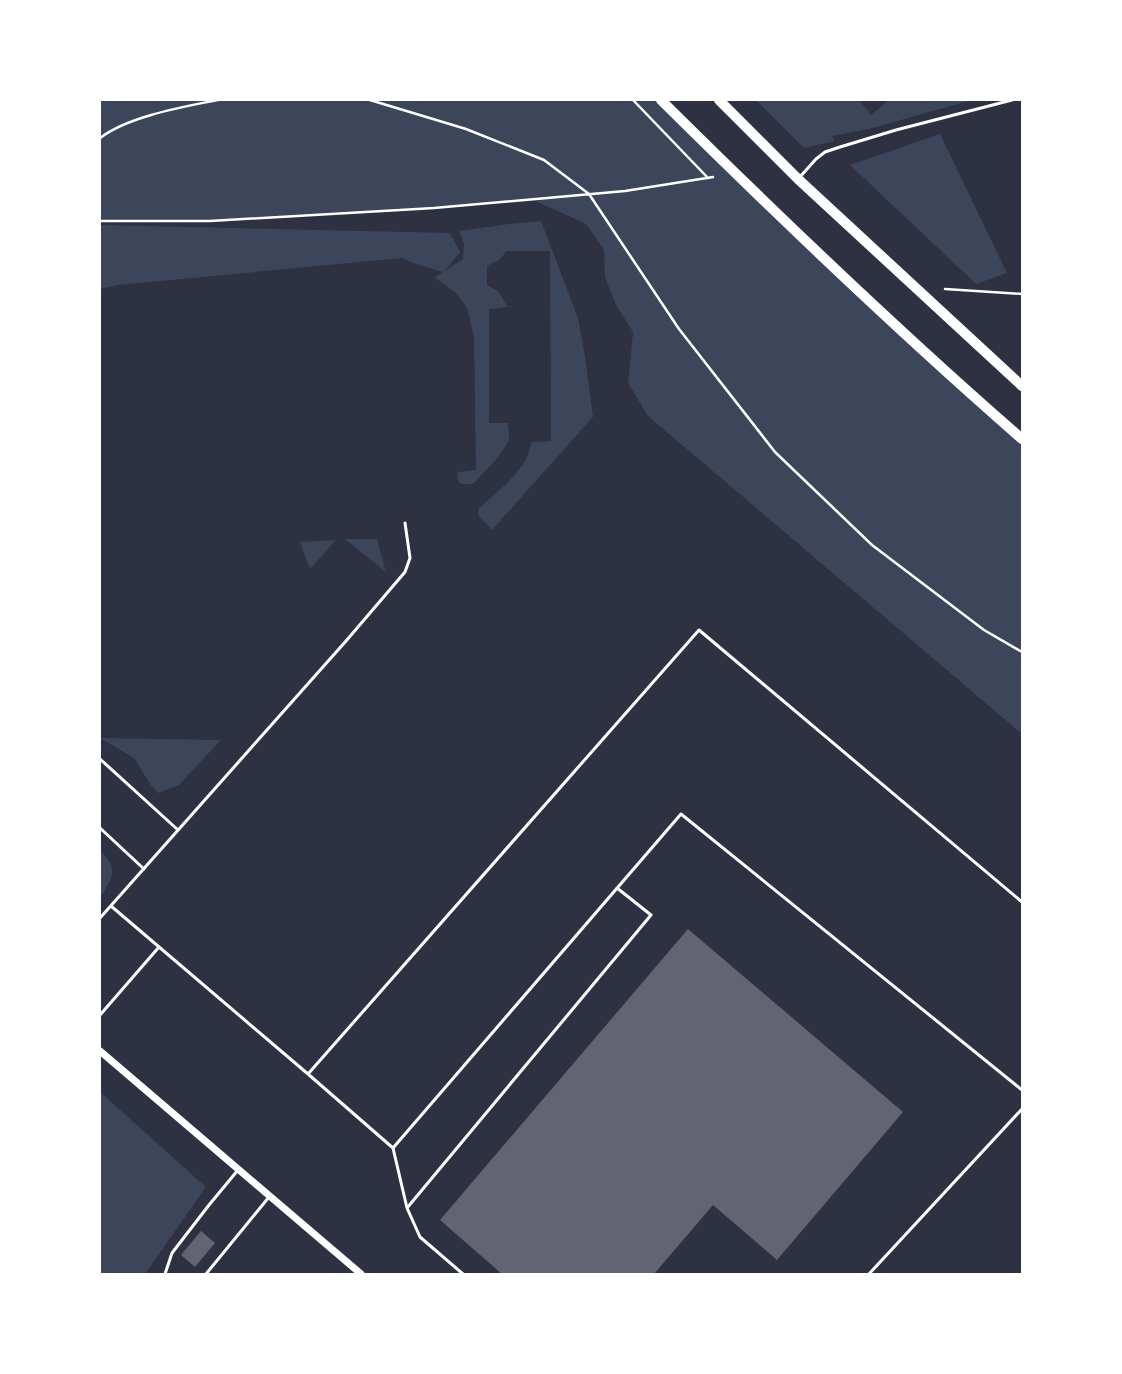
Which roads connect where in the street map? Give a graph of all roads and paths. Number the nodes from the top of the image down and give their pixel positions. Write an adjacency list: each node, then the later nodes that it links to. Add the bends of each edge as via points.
1 (218, 100): 7 (path, via 137,119)
2 (370, 100): 9 (path, via 466,129 544,160)
3 (633, 100): 9 (path, via 708,178)
4 (661, 100): 14 (main road, via 746,185 960,385)
5 (719, 100): 8 (main road)
6 (1012, 100): 8 (lane, via 896,130 825,152 816,158)
7 (100, 138)
8 (798, 179): 11 (main road)
9 (589, 194): 10 (path, via 434,208 218,221); 16 (path, via 679,329 775,452 872,545 984,630)
10 (100, 221)
11 (915, 288): 12 (path); 13 (main road)
12 (1022, 294)
13 (1022, 386)
14 (1022, 439)
15 (405, 523): 19 (lane, via 410,558 405,572)
16 (1022, 652)
17 (100, 759): 19 (lane)
18 (100, 828): 20 (lane)
19 (178, 830): 20 (lane)
20 (144, 869): 23 (lane)
21 (617, 888): 29 (lane, via 681,814); 31 (lane); 34 (lane, via 651,915)
22 (1022, 902): 28 (lane, via 698,630)
23 (111, 906): 24 (lane); 25 (lane)
24 (100, 918)
25 (159, 947): 26 (lane); 28 (lane)
26 (100, 1015)
27 (100, 1051): 32 (street)
28 (308, 1074): 31 (lane)
29 (1022, 1090)
30 (1022, 1109): 39 (lane)
31 (392, 1148): 34 (lane)
32 (239, 1170): 33 (street); 35 (lane, via 172,1253)
33 (270, 1196): 36 (lane); 37 (street)
34 (407, 1208): 38 (lane, via 420,1237)
35 (165, 1274)
36 (206, 1274)
37 (361, 1274)
38 (463, 1274)
39 (869, 1274)

